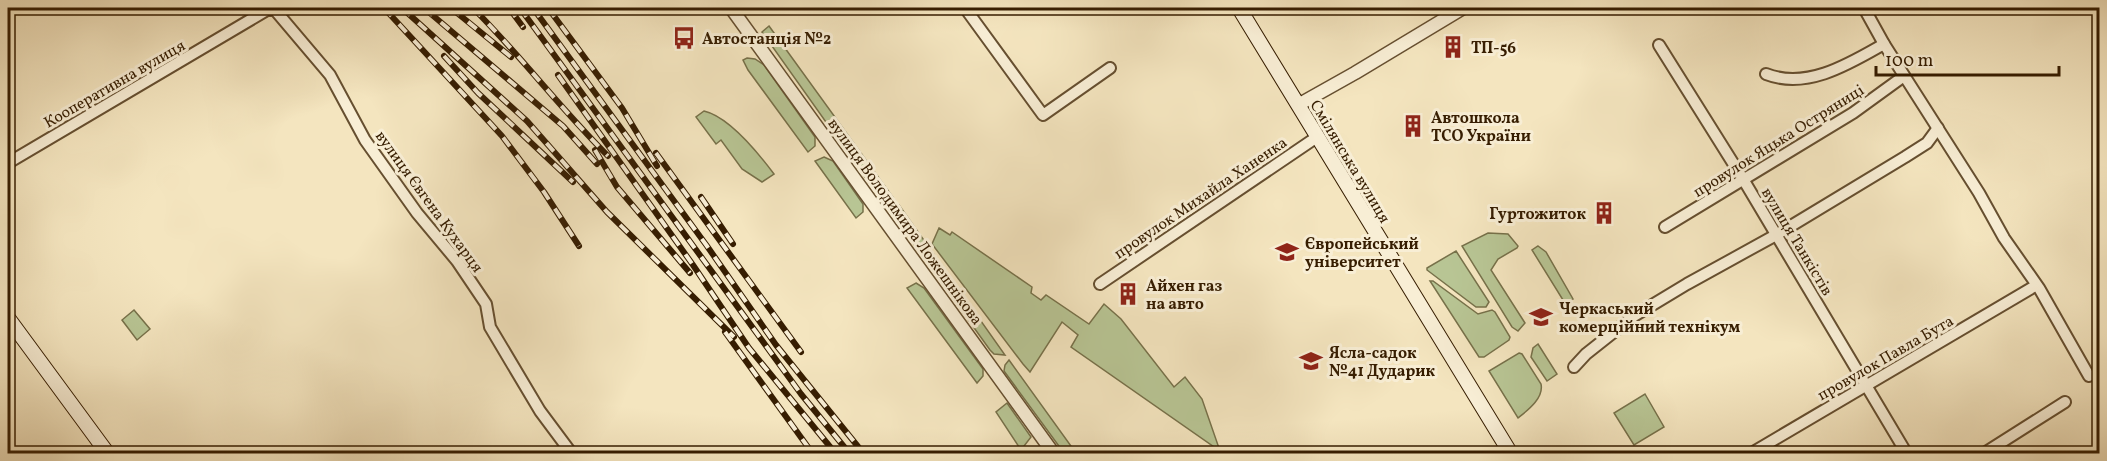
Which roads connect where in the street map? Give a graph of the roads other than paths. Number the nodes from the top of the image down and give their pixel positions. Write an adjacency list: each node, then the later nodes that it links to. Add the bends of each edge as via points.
1 (730, 8): 28 (street, вулиця Володимира Ложешнікова)
2 (964, 8): 9 (street, via 1043,115)
3 (1239, 8): 12 (main road, Смілянська вулиця)
4 (1464, 8): 12 (street)
5 (1864, 8): 8 (street)
6 (236, 29): 15 (street, Кооперативна вулиця); 27 (street, вулиця Євгена Кухарця, via 267,10 275,10 330,75 364,140 486,304 490,327 540,411)
7 (1659, 45): 16 (street, вулиця Танкістів)
8 (1884, 45): 10 (street, via 1822,74 1791,80); 11 (street)
9 (1110, 68)
10 (1766, 74)
11 (1904, 76): 13 (street); 16 (street, провулок Яцька Остряниці, via 1853,113)
12 (1298, 105): 14 (main road, Смілянська вулиця)
13 (1938, 128): 18 (street, via 1927,143); 20 (street)
14 (1317, 137): 19 (street, провулок Михайла Ханенка); 29 (main road, Смілянська вулиця)
15 (8, 163)
16 (1743, 179): 17 (street, провулок Яцька Остряниці); 18 (street, вулиця Танкістів)
17 (1665, 227)
18 (1776, 235): 22 (street, via 1634,316); 24 (street, вулиця Танкістів)
19 (1100, 284)
20 (2035, 286): 23 (street); 24 (street, провулок Павла Бута)
21 (8, 318): 26 (main road)
22 (1574, 367)
23 (2089, 376)
24 (1866, 386): 30 (street, провулок Павла Бута); 31 (street, вулиця Танкістів)
25 (2065, 402): 32 (street)
26 (108, 453)
27 (572, 453)
28 (1054, 453)
29 (1511, 453)
30 (1750, 453)
31 (1907, 453)
32 (1983, 453)

